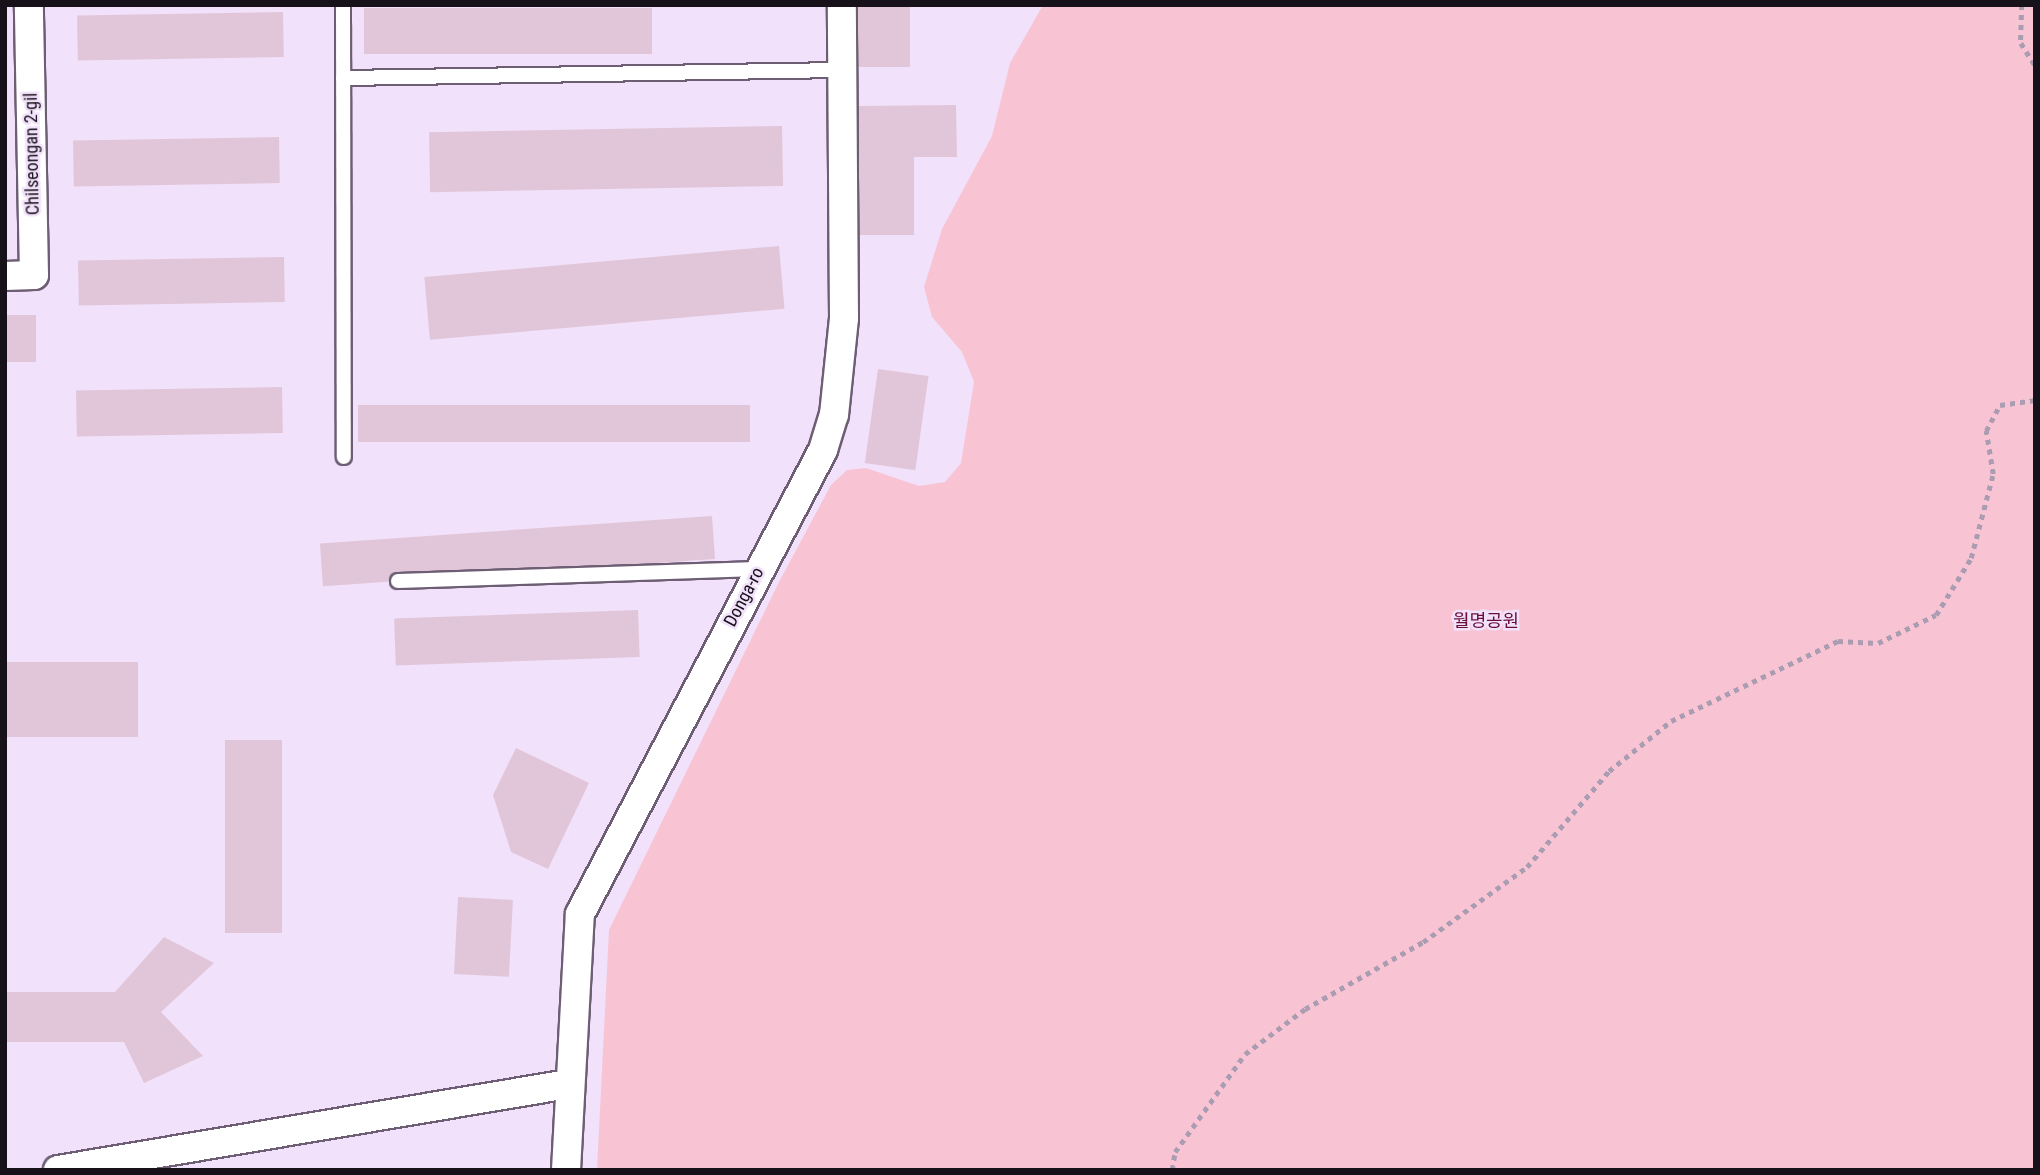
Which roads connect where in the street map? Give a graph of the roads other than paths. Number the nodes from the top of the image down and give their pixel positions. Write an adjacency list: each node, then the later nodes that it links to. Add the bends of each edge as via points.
1 (29, 5): 6 (street, Chilseongan 2-gil, via 34,275)
2 (343, 5): 5 (lane)
3 (842, 5): 4 (street, Donga-ro)
4 (843, 70): 5 (lane); 8 (street, Donga-ro, via 844,318 834,415 823,450)
5 (343, 78): 7 (lane)
6 (5, 276)
7 (344, 457)
8 (758, 569): 9 (lane); 10 (street, Donga-ro, via 580,914)
9 (398, 581)
10 (568, 1084): 11 (street); 12 (street, Donga-ro)
11 (58, 1170)
12 (566, 1170)

